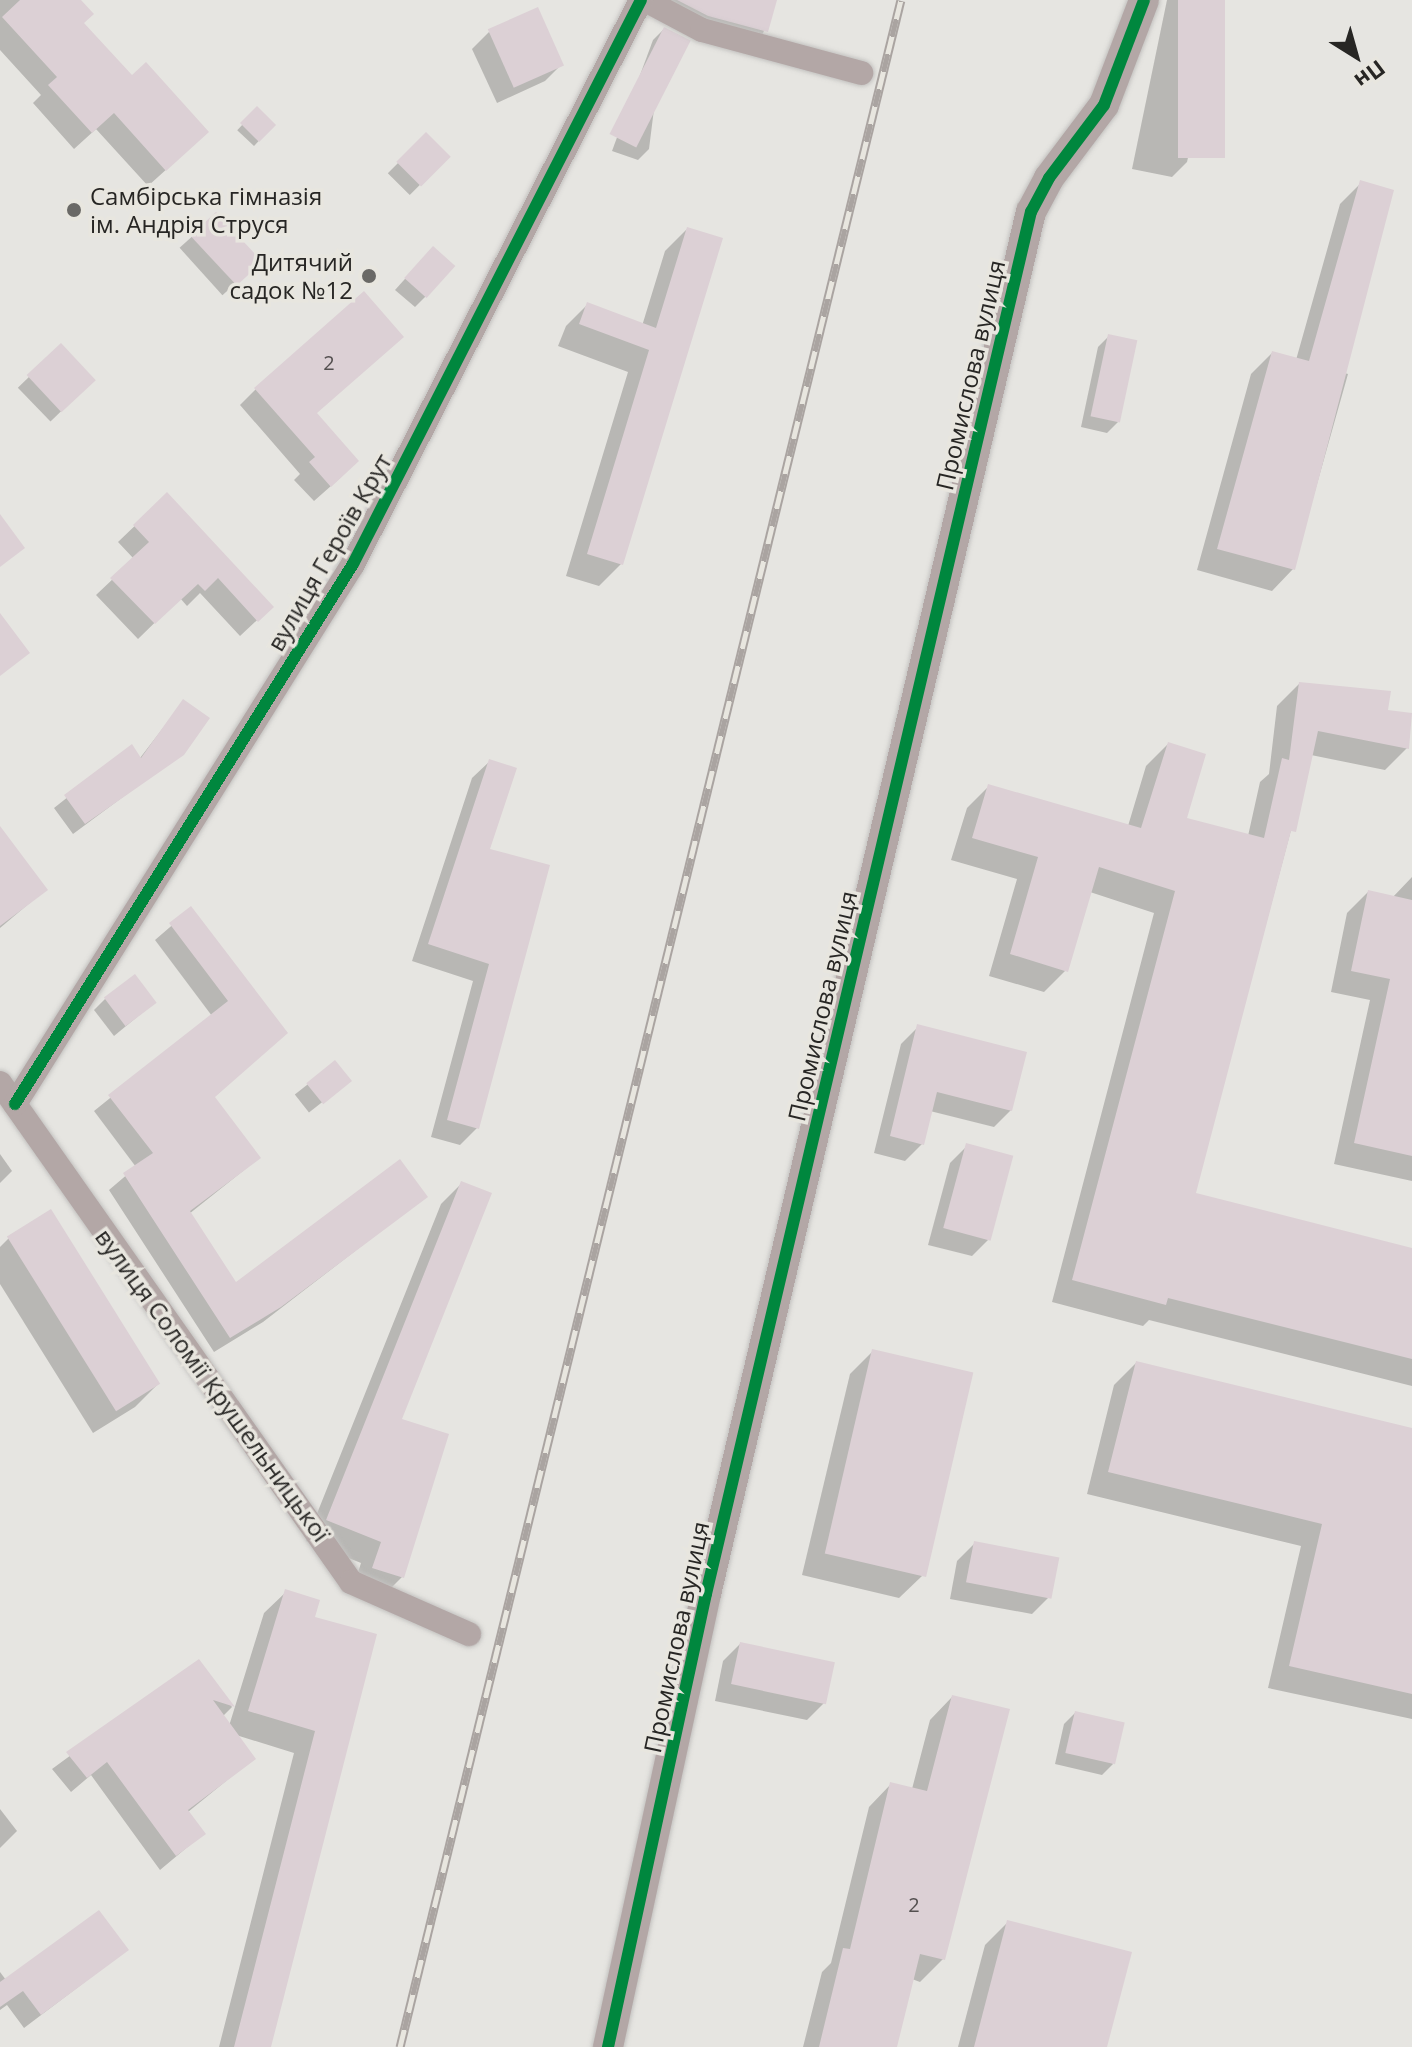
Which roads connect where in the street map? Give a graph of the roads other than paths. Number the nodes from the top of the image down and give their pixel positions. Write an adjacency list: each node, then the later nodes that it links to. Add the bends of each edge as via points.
1 (643, 0): 3 (street, via 702,30); 5 (street, вулиця Героїв Крут, via 346,575)
2 (1144, 0): 7 (street, Промислова вулиця, via 1104,105 1049,178 1031,212 706,1594)
3 (861, 73)
4 (0, 1083): 5 (street, вулиця Соломії Крушельницької)
5 (15, 1104): 6 (street, вулиця Соломії Крушельницької, via 351,1582)
6 (469, 1634)
7 (608, 2047)

